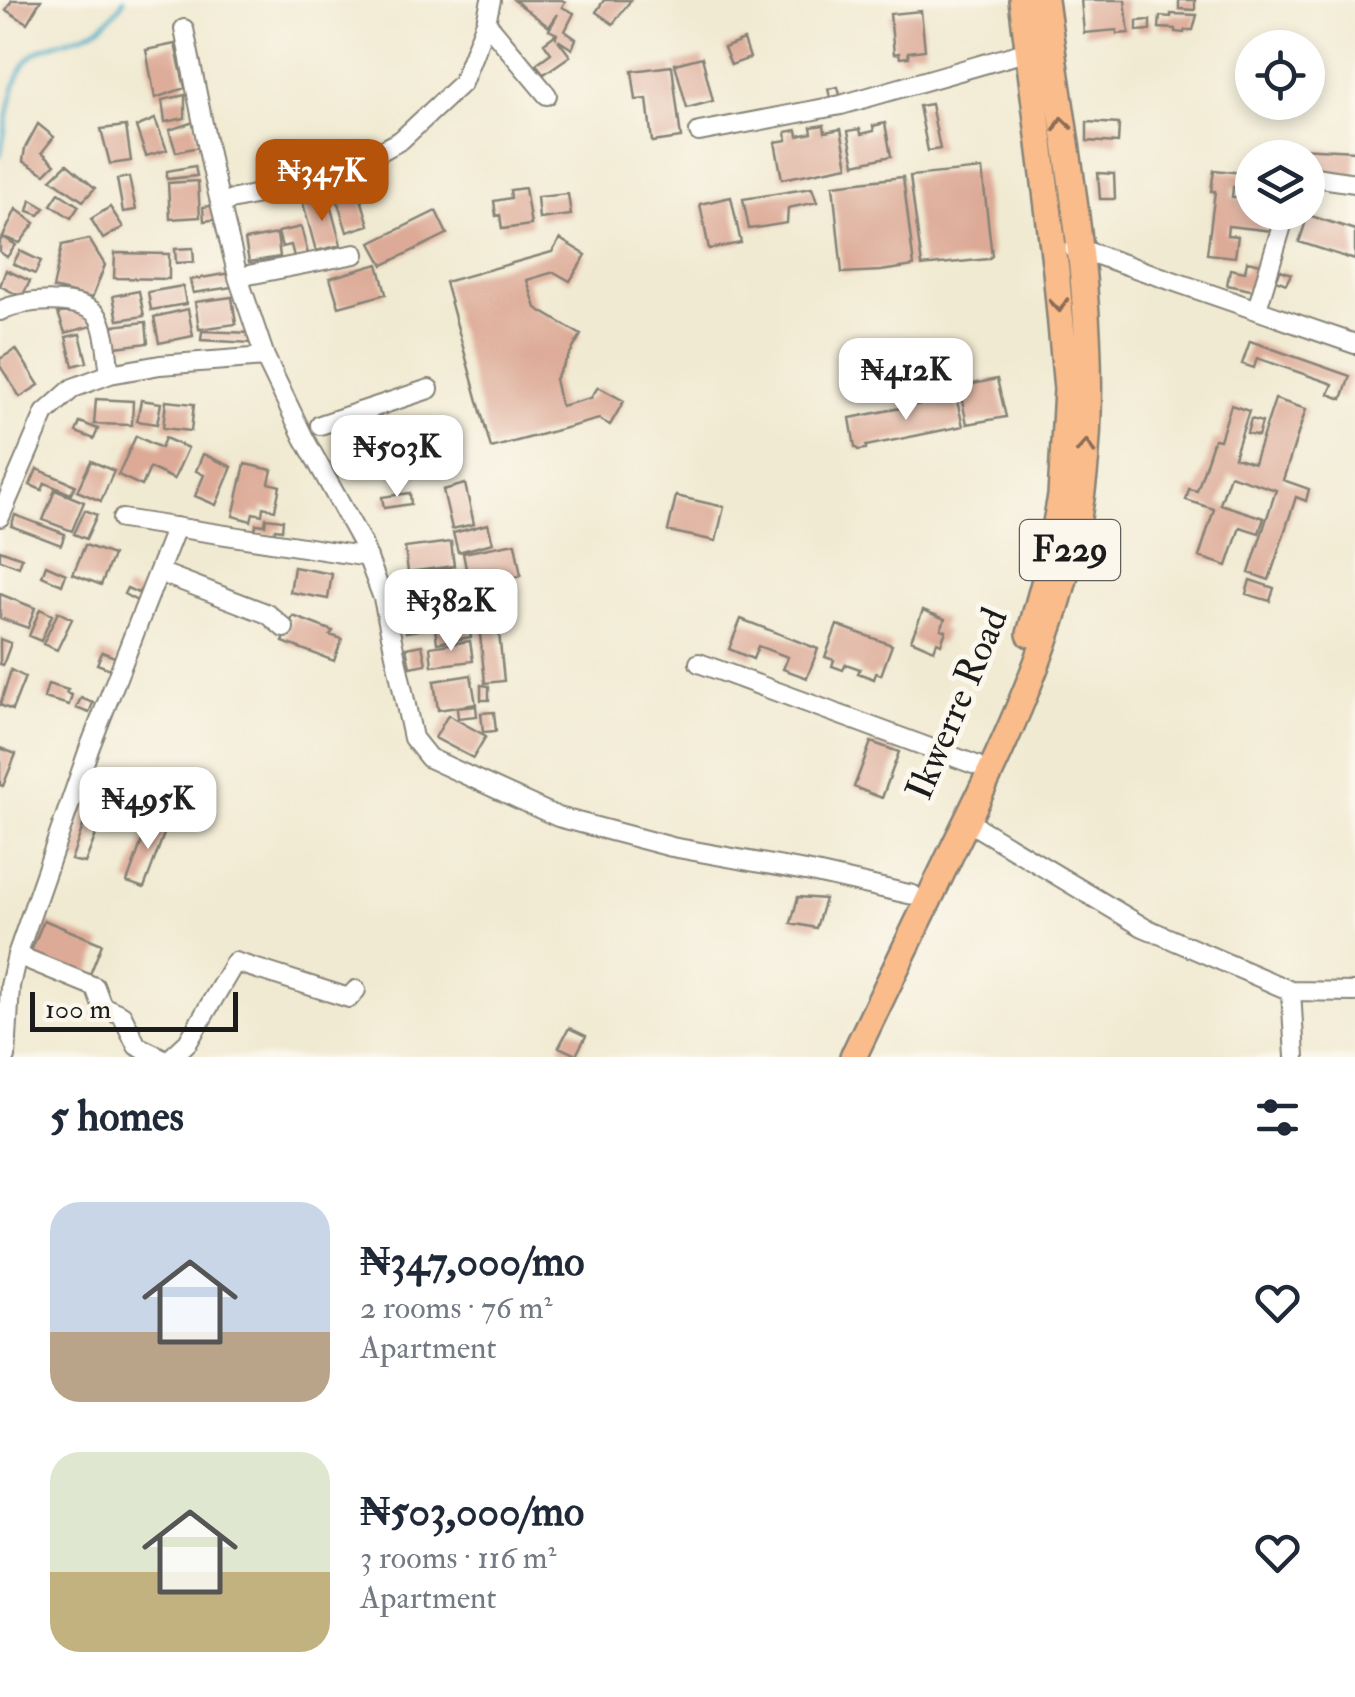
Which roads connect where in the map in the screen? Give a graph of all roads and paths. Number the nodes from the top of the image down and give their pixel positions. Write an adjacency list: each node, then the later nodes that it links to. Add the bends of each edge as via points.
1 (491, 0): 4 (street)
2 (1022, 0): 6 (main road, Ikwerre Road / F229)
3 (1045, 0): 13 (main road, F229, one-way to 3)
4 (486, 22): 7 (street); 11 (street, via 462,83 401,140 342,172)
5 (184, 29): 11 (street)
6 (1029, 51): 8 (street, via 841,105); 14 (main road, Ikwerre Road / F229)
7 (548, 95)
8 (699, 132)
9 (1325, 179): 10 (street)
10 (1355, 183)
11 (220, 202): 16 (street)
12 (1281, 230): 18 (street)
13 (1080, 249): 14 (street); 18 (street); 34 (main road, F229, one-way to 13, via 1029,687 1076,525 1088,412)
14 (1053, 250): 33 (main road, Ikwerre Road / F229, one-way to 33, via 1067,389 1061,496 1035,619)
15 (355, 254): 16 (street)
16 (238, 277): 20 (street)
17 (2, 307): 21 (street, via 46,300 87,306 103,329)
18 (1257, 309): 19 (street)
19 (1355, 344)
20 (265, 357): 21 (street); 29 (street)
21 (110, 374): 26 (street, via 73,388 45,414)
22 (429, 388): 23 (street)
23 (364, 411): 24 (street); 25 (street)
24 (320, 426)
25 (370, 435)
26 (0, 517)
27 (122, 519): 28 (street)
28 (176, 527): 29 (street); 30 (street)
29 (368, 558): 35 (street, via 383,598 412,738 429,758 558,817)
30 (159, 572): 31 (street, via 268,614); 36 (street)
31 (284, 628)
32 (699, 663): 33 (street)
33 (976, 766): 35 (main road, Ikwerre Road / F229)
34 (967, 821): 38 (street, via 1144,927); 44 (main road, F229)
35 (913, 895): 43 (main road, Ikwerre Road / F229)
36 (17, 955): 40 (street); 41 (street, via 95,987 102,1006 122,1015 136,1046)
37 (356, 990): 42 (street, via 349,998 234,962 188,1042)
38 (1291, 991): 39 (street); 45 (street)
39 (1355, 992)
40 (6, 1057)
41 (160, 1057)
42 (172, 1057)
43 (834, 1057)
44 (853, 1057)
45 (1294, 1057)

